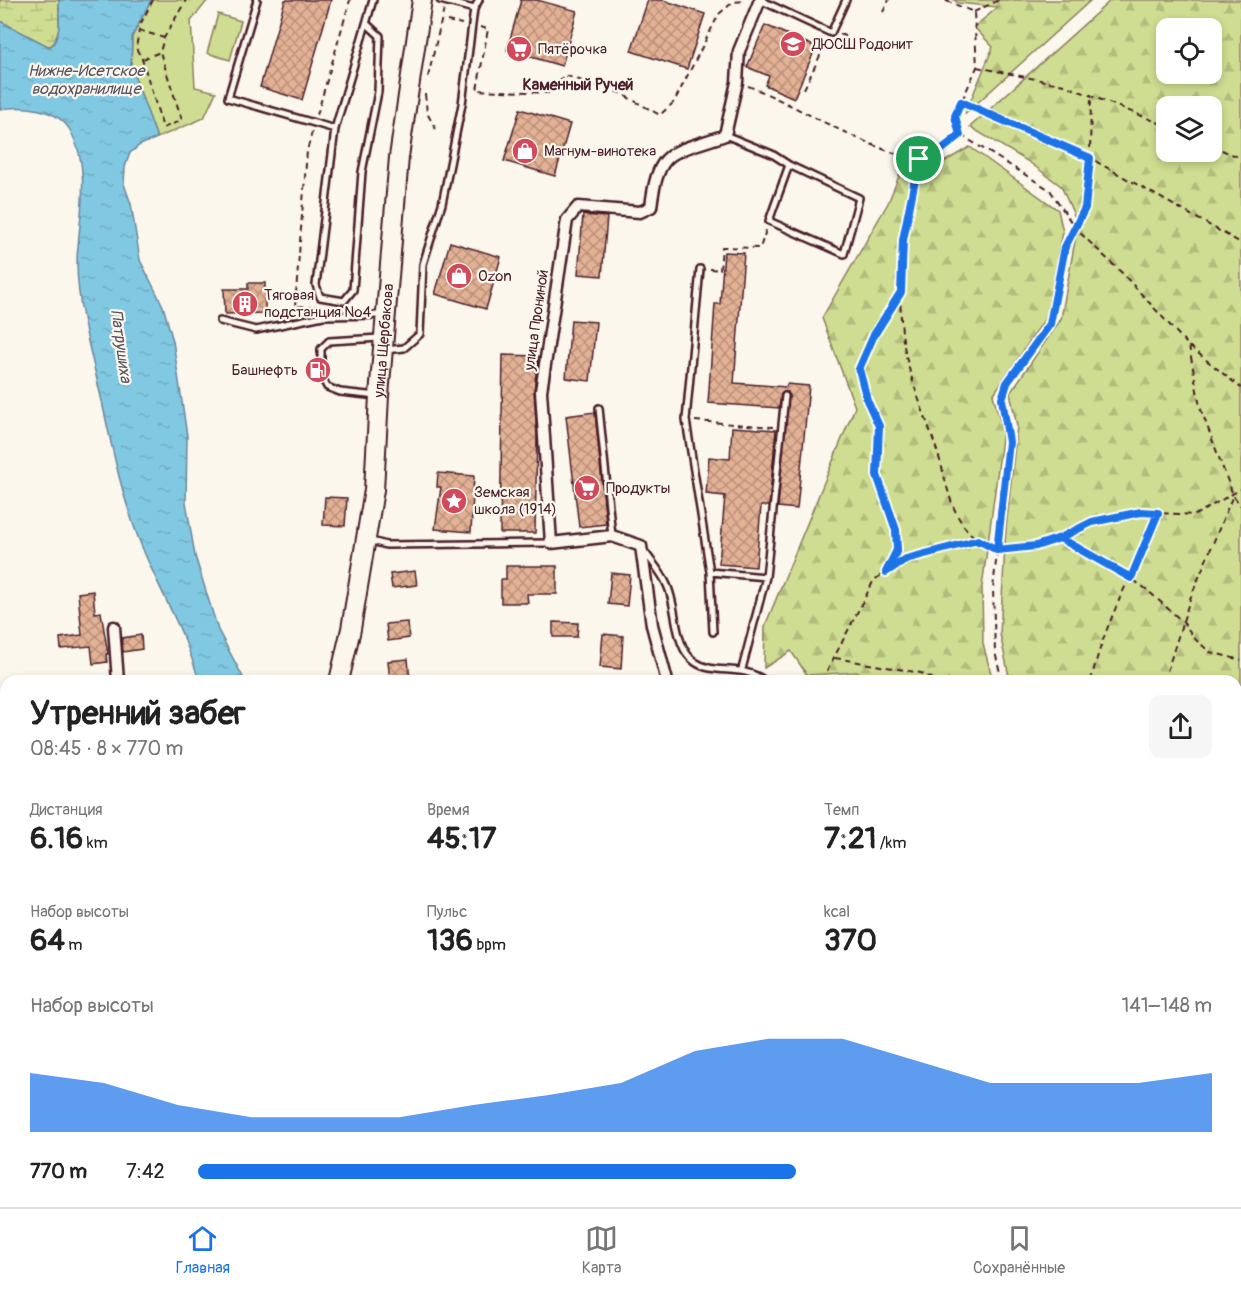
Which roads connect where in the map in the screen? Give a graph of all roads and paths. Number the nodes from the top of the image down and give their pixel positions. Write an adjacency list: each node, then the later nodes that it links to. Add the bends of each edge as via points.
1 (153, 0): 19 (path)
2 (186, 0): 21 (path)
3 (256, 0): 32 (lane, via 228,98)
4 (373, 0): 17 (lane)
5 (423, 0): 46 (main road, улица Щербакова, via 399,157)
6 (479, 0): 13 (lane)
7 (846, 0): 20 (lane)
8 (889, 0): 14 (path)
9 (944, 0): 15 (path)
10 (999, 0): 15 (path)
11 (443, 1): 13 (lane); 25 (path)
12 (765, 1): 18 (path, via 733,2 719,14 674,102 660,115 620,93 564,75 550,93 477,90 488,29); 20 (lane); 26 (street, via 740,51)
13 (474, 9): 18 (lane)
14 (883, 12)
15 (974, 12): 24 (path)
16 (447, 21): 18 (path)
17 (367, 24): 32 (lane); 32 (lane, via 380,36 378,92 362,172 353,290 344,301 320,297 316,285)
18 (472, 26): 48 (lane, via 462,104 442,204 423,264 420,334 404,348)
19 (139, 30): 21 (path); 23 (path, via 136,48)
20 (831, 33): 27 (path)
21 (164, 38): 22 (path)
22 (160, 52): 23 (path); 23 (path, via 182,120 163,128)
23 (142, 59)
24 (977, 67): 29 (path); 30 (path)
25 (427, 80)
26 (737, 82): 34 (street); 39 (path, via 762,91 830,128)
27 (804, 89)
28 (424, 90): 33 (path, via 427,113)
29 (1091, 94): 31 (path); 37 (path)
30 (961, 102): 35 (path, via 955,116); 37 (path)
31 (1156, 121)
32 (335, 129)
33 (438, 133)
34 (724, 135): 40 (lane); 66 (street, улица Прониной, via 667,156 655,177 651,207 640,212 578,207 567,220 541,391)
35 (960, 135): 39 (path, via 931,158); 42 (path, via 1050,190)
36 (1222, 150): 38 (path)
37 (1090, 158): 42 (path, via 1085,208); 43 (path)
38 (1241, 158)
39 (919, 159): 45 (path, via 903,240)
40 (789, 165): 41 (lane); 41 (lane, via 859,198 844,254)
41 (769, 221): 44 (path, via 760,248 722,247 720,270)
42 (1075, 228): 49 (path); 68 (path, via 1065,247 1050,324 1007,383 1002,399 1009,442)
43 (1241, 243)
44 (700, 269): 56 (lane)
45 (901, 292): 65 (path, via 903,340 911,378 956,517); 71 (path, via 874,335 859,369 879,426 877,475 896,530 897,550)
46 (386, 314): 47 (lane, via 323,316 256,330); 48 (main road, улица Щербакова)
47 (220, 321)
48 (384, 344): 50 (lane, via 329,341 321,349); 53 (main road, улица Щербакова)
49 (1189, 346): 52 (path); 59 (path, via 1200,407)
50 (321, 361)
51 (321, 375): 53 (lane, via 327,387 340,392)
52 (1241, 388)
53 (379, 396): 64 (main road, улица Щербакова, via 375,490)
54 (785, 396): 73 (lane)
55 (599, 408): 62 (lane)
56 (686, 420): 57 (path); 70 (lane)
57 (767, 427)
58 (1241, 489): 59 (path)
59 (1233, 495): 60 (path); 61 (path, via 1195,514); 75 (path)
60 (1241, 506)
61 (1158, 513): 63 (path, via 1141,512 1092,522); 74 (path)
62 (612, 536): 66 (street); 67 (street)
63 (1060, 538): 68 (path, via 1036,546); 74 (path)
64 (366, 540): 66 (lane, via 386,545); 82 (main road, улица Щербакова)
65 (978, 540): 68 (path); 71 (path, via 906,559)
66 (551, 543)
67 (641, 546): 80 (lane, via 668,586 686,654 696,664); 83 (street, via 652,625)
68 (997, 550): 87 (path, via 993,589 995,652)
69 (738, 565): 72 (lane)
70 (710, 572): 72 (lane); 77 (lane)
71 (886, 572): 78 (path, via 874,580)
72 (737, 574): 73 (lane)
73 (766, 577): 80 (lane)
74 (1131, 578): 75 (path); 88 (path)
75 (1183, 622): 79 (path, via 1210,652); 89 (path)
76 (114, 627): 81 (street)
77 (713, 632)
78 (835, 657): 85 (path); 86 (path)
79 (1241, 660)
80 (742, 669): 84 (lane)
81 (118, 675)
82 (340, 675)
83 (665, 675)
84 (754, 675)
85 (825, 675)
86 (925, 675)
87 (1001, 675)
88 (1092, 675)
89 (1166, 675)

